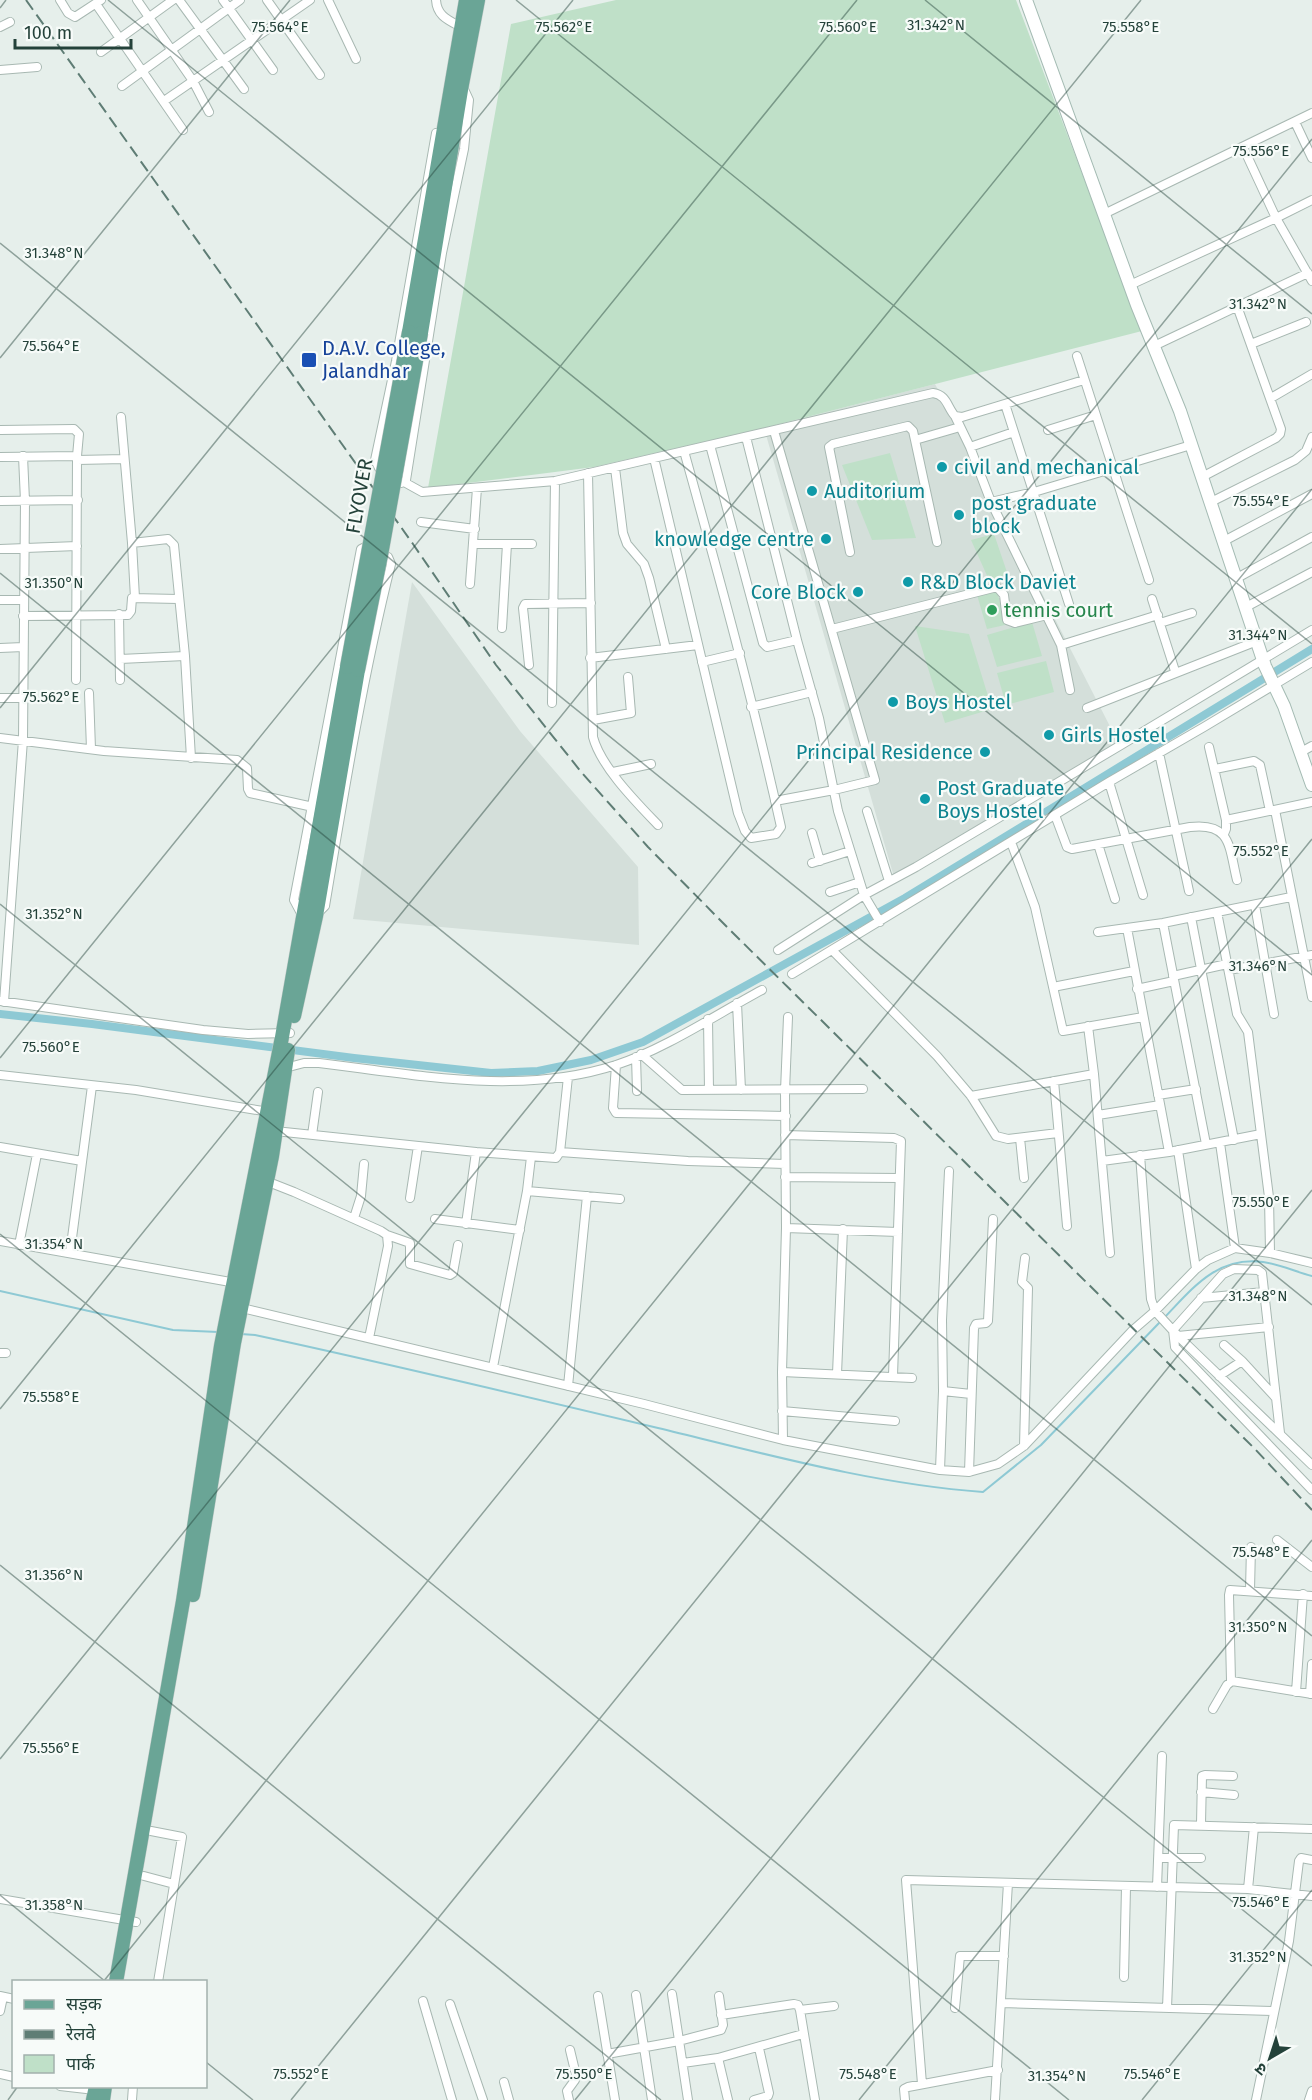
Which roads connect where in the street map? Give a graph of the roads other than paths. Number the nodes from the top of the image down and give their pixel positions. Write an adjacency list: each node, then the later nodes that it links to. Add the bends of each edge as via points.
1 (60, 0): 14 (street, via 68,13 75,16)
2 (137, 0): 16 (street)
3 (173, 0): 16 (street)
4 (180, 0): 21 (street)
5 (223, 0): 15 (street)
6 (240, 0): 15 (street)
7 (267, 0): 17 (street)
8 (310, 0): 17 (street)
9 (328, 0): 26 (street)
10 (436, 0): 20 (street, via 442,17)
11 (466, 0): 20 (main road)
12 (478, 0): 34 (main road)
13 (1026, 0): 45 (street)
14 (99, 2): 22 (street)
15 (229, 8): 21 (street); 23 (street)
16 (149, 18): 22 (street); 24 (street)
17 (281, 20): 23 (street); 32 (street)
18 (10, 22): 19 (street)
19 (0, 27)
20 (461, 27): 34 (main road)
21 (201, 29): 24 (street); 27 (street)
22 (120, 38): 25 (street); 31 (street)
23 (252, 40): 27 (street); 30 (street)
24 (171, 50): 31 (street); 33 (street)
25 (101, 52)
26 (356, 59)
27 (224, 60): 33 (street); 36 (street)
28 (37, 67): 29 (street)
29 (0, 70)
30 (273, 70)
31 (142, 71): 35 (street); 37 (street)
32 (320, 75)
33 (193, 81): 37 (street); 38 (street)
34 (457, 83): 83 (street, via 469,100 464,149 442,253); 83 (street, via 444,90 375,460 379,468); 195 (main road, FLYOVER, bridge, via 381,555 352,669)
35 (122, 86)
36 (244, 89)
37 (164, 101): 41 (street)
38 (209, 112)
39 (1312, 113): 40 (street)
40 (1295, 122): 42 (street); 43 (street)
41 (183, 130)
42 (1243, 147): 45 (street); 46 (street)
43 (1312, 158)
44 (1312, 200): 46 (street)
45 (1104, 214): 48 (street)
46 (1276, 218): 47 (street); 48 (street)
47 (1310, 277): 49 (street)
48 (1130, 285): 52 (street)
49 (1237, 306): 51 (street); 52 (street)
50 (1306, 322): 51 (street)
51 (1251, 344): 56 (street)
52 (1154, 346): 70 (street)
53 (1077, 356): 55 (street)
54 (1312, 374): 56 (street)
55 (1084, 380): 57 (street); 58 (street)
56 (1271, 398): 81 (street, via 1280,434)
57 (1005, 404): 59 (street); 65 (street)
58 (1096, 415): 63 (street); 79 (street)
59 (955, 416): 61 (street); 64 (street, via 945,399 933,393)
60 (121, 417): 77 (street)
61 (960, 427): 68 (street); 71 (street)
62 (0, 430): 75 (street, via 74,429 79,434)
63 (1048, 430)
64 (774, 431): 66 (street); 125 (street)
65 (1014, 432): 71 (street); 85 (street)
66 (746, 437): 69 (street); 127 (street)
67 (1312, 437): 91 (street, via 1306,451 1295,460)
68 (915, 440): 96 (street); 104 (street, via 908,426 829,447)
69 (710, 445): 72 (street); 127 (street, via 762,643 767,647)
70 (1191, 446): 79 (street); 81 (street)
71 (970, 447): 90 (street)
72 (684, 451): 76 (street); 134 (street)
73 (23, 456): 74 (street); 75 (street); 89 (street)
74 (0, 457)
75 (77, 458): 77 (street); 87 (street)
76 (654, 458): 78 (street); 129 (street)
77 (124, 459): 97 (street)
78 (615, 468): 80 (street); 133 (street, via 623,533 644,564)
79 (1112, 469): 85 (street); 107 (street)
80 (588, 473): 82 (street); 115 (street)
81 (1202, 477): 91 (street)
82 (555, 481): 84 (street); 114 (street)
83 (404, 482): 84 (street, via 422,492)
84 (477, 488): 93 (street)
85 (1034, 492): 90 (street); 116 (street)
86 (1312, 494): 95 (street)
87 (78, 500): 89 (street); 101 (street)
88 (0, 501): 89 (street)
89 (25, 501): 102 (street)
90 (991, 502): 121 (street)
91 (1211, 502): 95 (street)
92 (421, 522): 93 (street)
93 (475, 529): 98 (street)
94 (1312, 537): 106 (street)
95 (1224, 541): 106 (street)
96 (937, 542)
97 (132, 543): 109 (street); 110 (street, via 168,539 172,542)
98 (474, 544): 99 (street); 108 (street)
99 (507, 544): 100 (street); 124 (street)
100 (532, 544)
101 (77, 546): 102 (street); 120 (street)
102 (23, 548): 103 (street); 113 (street)
103 (0, 549)
104 (849, 552)
105 (1312, 572): 117 (street)
106 (1237, 578): 117 (street)
107 (1149, 580)
108 (470, 584)
109 (135, 598): 110 (street); 119 (street, via 130,601 130,614)
110 (178, 599): 135 (street)
111 (1152, 599): 123 (street)
112 (0, 600): 113 (street)
113 (23, 600): 122 (street)
114 (555, 602): 115 (street); 141 (street, via 524,606); 152 (street)
115 (591, 603): 137 (street)
116 (1069, 604)
117 (1246, 607): 128 (street)
118 (1191, 613): 123 (street)
119 (119, 614): 120 (street); 136 (street)
120 (77, 615): 122 (street); 144 (street)
121 (1047, 615): 125 (street, via 1015,623 1007,620 1004,595 997,587); 130 (street)
122 (23, 616): 131 (street)
123 (1159, 619): 130 (street); 142 (street)
124 (502, 628)
125 (832, 629): 168 (street, via 875,780)
126 (1312, 630): 140 (street)
127 (797, 640): 148 (street)
128 (1257, 640): 140 (street); 142 (street)
129 (698, 645): 133 (street); 138 (street)
130 (1061, 645): 147 (street)
131 (23, 646): 132 (street); 151 (street)
132 (0, 648)
133 (666, 649): 137 (street)
134 (740, 653): 138 (street); 153 (street)
135 (185, 656): 136 (street); 162 (street)
136 (120, 658): 145 (street)
137 (590, 658): 155 (street)
138 (702, 662): 169 (street, via 738,813 751,838 781,830)
139 (1312, 662): 146 (street)
140 (1264, 663): 146 (street); 185 (street)
141 (529, 665)
142 (1175, 671): 154 (street)
143 (628, 677): 155 (street, via 631,713)
144 (76, 680)
145 (120, 680)
146 (1273, 682): 160 (street); 161 (street)
147 (1070, 690)
148 (812, 692): 153 (street); 168 (street)
149 (89, 693): 159 (street)
150 (0, 698): 151 (street)
151 (23, 698): 157 (street)
152 (552, 703)
153 (751, 707): 169 (street)
154 (1087, 708)
155 (593, 720): 165 (street, via 596,747)
156 (0, 738): 157 (street)
157 (23, 740): 159 (street); 214 (street)
158 (1209, 747): 164 (street)
159 (92, 749): 162 (street)
160 (1306, 749): 167 (street)
161 (1159, 753): 166 (street); 177 (street)
162 (190, 758): 171 (street, via 237,760 246,768 250,793)
163 (651, 764): 165 (street)
164 (1215, 769): 172 (street, via 1257,762); 175 (street)
165 (613, 772): 176 (street)
166 (1108, 782): 174 (street); 180 (street)
167 (1312, 784)
168 (834, 790): 169 (street); 183 (street)
169 (776, 801)
170 (1312, 802): 172 (street)
171 (313, 807): 195 (street, via 294,900); 195 (street, via 364,547 388,557 391,564 364,688 325,906)
172 (1273, 810): 175 (street); 190 (street)
173 (867, 811): 185 (street)
174 (1055, 815): 181 (street); 182 (street, via 1069,849)
175 (1226, 820): 179 (street)
176 (658, 825)
177 (1176, 830): 179 (street, via 1203,825); 180 (street); 188 (street)
178 (812, 833): 183 (street, via 816,862)
179 (1224, 834): 184 (street)
180 (1126, 838): 182 (street); 189 (street)
181 (1011, 842): 197 (street); 210 (street, via 1035,907)
182 (1098, 844): 192 (street)
183 (850, 851): 186 (street)
184 (1237, 880)
185 (889, 881): 191 (street)
186 (860, 882): 187 (street); 191 (street)
187 (830, 891)
188 (1189, 891)
189 (1143, 895)
190 (1291, 897): 193 (street); 203 (street)
191 (866, 898): 197 (street); 201 (street)
192 (1115, 899)
193 (1255, 905): 194 (street); 204 (street)
194 (1217, 912): 196 (street); 205 (street)
195 (309, 916): 221 (main road, FLYOVER)
196 (1191, 917): 198 (street); 206 (street)
197 (878, 919): 202 (street)
198 (1163, 923): 199 (street); 209 (street)
199 (1127, 928): 200 (street); 207 (street)
200 (1098, 932)
201 (778, 950)
202 (832, 950): 208 (street); 237 (street)
203 (1308, 956): 204 (street); 213 (street)
204 (1266, 964): 205 (street); 216 (street)
205 (1228, 967): 206 (street); 244 (street, via 1237,1014 1248,1032)
206 (1200, 969): 209 (street); 248 (street)
207 (1134, 972): 210 (street); 211 (street)
208 (792, 974)
209 (1174, 978): 211 (street); 231 (street)
210 (1053, 987): 220 (street, via 1063,1031)
211 (1137, 989): 218 (street)
212 (762, 990): 215 (street)
213 (1312, 997)
214 (2, 1002): 221 (street, via 203,1030)
215 (737, 1003): 219 (street); 233 (street)
216 (1274, 1014)
217 (788, 1017): 235 (street)
218 (1143, 1017): 220 (street); 238 (street)
219 (708, 1019): 222 (street); 232 (street)
220 (1088, 1026): 225 (street)
221 (286, 1035): 223 (main road, FLYOVER)
222 (639, 1056): 224 (street); 232 (street, via 682,1090); 234 (street)
223 (283, 1062): 227 (street, via 506,1082); 239 (main road, FLYOVER)
224 (616, 1065): 227 (street); 241 (street, via 616,1113)
225 (1094, 1074): 228 (street); 240 (street)
226 (0, 1075): 229 (street)
227 (568, 1077): 255 (street)
228 (1054, 1081): 237 (street); 243 (street)
229 (92, 1086): 239 (street); 259 (street)
230 (863, 1089): 235 (street)
231 (1196, 1089): 238 (street); 250 (street)
232 (709, 1090): 233 (street)
233 (741, 1090): 235 (street)
234 (637, 1091)
235 (785, 1091): 241 (street)
236 (318, 1092): 245 (street)
237 (971, 1096): 247 (street, via 996,1136)
238 (1159, 1100): 240 (street); 253 (street)
239 (273, 1113): 242 (main road); 292 (main road)
240 (1098, 1115): 260 (street)
241 (786, 1116): 246 (street)
242 (275, 1131): 245 (street); 267 (main road)
243 (1058, 1133): 247 (street); 276 (street)
244 (1261, 1134): 248 (street); 288 (street, via 1269,1197)
245 (312, 1135): 251 (street)
246 (785, 1135): 262 (street); 265 (street, via 898,1139)
247 (1020, 1138): 266 (street)
248 (1234, 1140): 249 (street)
249 (1220, 1143): 250 (street); 285 (street)
250 (1206, 1144): 253 (street)
251 (418, 1146): 254 (street); 270 (street)
252 (0, 1148): 256 (street)
253 (1173, 1151): 257 (street); 291 (street)
254 (476, 1152): 258 (street); 275 (street)
255 (560, 1152): 258 (street, via 556,1158); 262 (street)
256 (37, 1154): 259 (street); 283 (street)
257 (1140, 1155): 260 (street); 296 (street, via 1151,1299)
258 (531, 1157): 268 (street)
259 (82, 1161): 286 (street)
260 (1102, 1161): 287 (street)
261 (364, 1164): 272 (street)
262 (785, 1164): 264 (street)
263 (949, 1171): 310 (street)
264 (784, 1177): 265 (street); 277 (street)
265 (899, 1178): 280 (street)
266 (1024, 1178)
267 (266, 1181): 272 (street); 292 (main road)
268 (527, 1191): 269 (street); 279 (street)
269 (587, 1196): 271 (street); 309 (street)
270 (410, 1198)
271 (620, 1199)
272 (354, 1218): 281 (street)
273 (435, 1220): 275 (street)
274 (993, 1220): 311 (street, via 988,1321 974,1328)
275 (466, 1224): 279 (street)
276 (1067, 1226)
277 (786, 1228): 278 (street); 304 (street)
278 (843, 1229): 280 (street); 305 (street)
279 (520, 1230): 303 (street)
280 (898, 1232): 306 (street)
281 (387, 1235): 284 (street, via 410,1243 410,1264 450,1275); 299 (street)
282 (0, 1242): 283 (street)
283 (19, 1245): 286 (street)
284 (458, 1245)
285 (1235, 1248): 288 (street); 291 (street)
286 (70, 1253): 292 (street)
287 (1110, 1253)
288 (1270, 1253): 290 (street)
289 (1026, 1258): 317 (street, via 1022,1282 1028,1288)
290 (1312, 1263)
291 (1196, 1269): 296 (street)
292 (239, 1284): 295 (main road)
293 (1264, 1293): 294 (street); 294 (street, via 1260,1271 1234,1269 1223,1274); 297 (street)
294 (1201, 1298): 298 (street)
295 (235, 1306): 299 (street); 300 (main road)
296 (1157, 1313): 298 (street); 317 (street, via 1133,1330)
297 (1269, 1327): 298 (street); 312 (street)
298 (1173, 1330): 307 (street); 319 (street, via 1176,1351)
299 (369, 1338): 303 (street)
300 (228, 1342): 341 (main road, via 207,1519); 356 (main road)
301 (1224, 1345): 302 (street)
302 (1242, 1361): 307 (street); 312 (street)
303 (493, 1367): 309 (street)
304 (782, 1372): 305 (street); 313 (street)
305 (837, 1374): 306 (street)
306 (893, 1376): 308 (street)
307 (1219, 1376): 315 (street)
308 (912, 1378)
309 (568, 1386): 316 (street)
310 (943, 1391): 311 (street); 321 (street)
311 (971, 1394): 322 (street)
312 (1276, 1398): 315 (street)
313 (782, 1412): 314 (street); 316 (street)
314 (895, 1421)
315 (1280, 1433): 318 (street)
316 (783, 1440): 321 (street)
317 (1024, 1446): 322 (street, via 998,1464)
318 (1305, 1457): 319 (street); 320 (street)
319 (1288, 1465): 323 (street)
320 (1312, 1465)
321 (940, 1470): 322 (street)
322 (969, 1472)
323 (1312, 1490)
324 (1277, 1540): 326 (street)
325 (1251, 1547): 327 (street)
326 (1312, 1567)
327 (1250, 1590): 328 (street); 330 (street, via 1229,1592)
328 (1309, 1593): 331 (street)
329 (1312, 1664): 332 (street)
330 (1231, 1681): 331 (street); 333 (street)
331 (1296, 1692): 332 (street)
332 (1311, 1694)
333 (1212, 1709)
334 (1162, 1756): 342 (street)
335 (1233, 1776): 336 (street, via 1203,1775)
336 (1201, 1792): 337 (street); 338 (street)
337 (1234, 1795)
338 (1201, 1824): 339 (street); 343 (street, via 1174,1825)
339 (1254, 1827): 340 (street); 352 (street)
340 (1312, 1829)
341 (151, 1831): 346 (main road); 348 (street, via 182,1836)
342 (1158, 1858): 343 (street); 350 (street)
343 (1173, 1858): 344 (street); 351 (street)
344 (1202, 1858)
345 (1312, 1860): 353 (street, via 1299,1861)
346 (144, 1876): 348 (street); 356 (main road)
347 (1008, 1883): 349 (street); 357 (street); 387 (street, via 906,1880)
348 (174, 1884): 361 (street)
349 (1126, 1887): 350 (street); 358 (street)
350 (1157, 1887): 351 (street)
351 (1172, 1888): 352 (street); 372 (street)
352 (1248, 1889): 353 (street)
353 (1296, 1895): 354 (street); 375 (street)
354 (1312, 1896)
355 (0, 1899): 356 (street)
356 (131, 1921): 359 (main road); 360 (main road)
357 (1004, 1956): 368 (street); 371 (street, via 960,1956)
358 (1124, 1977)
359 (116, 1980)
360 (125, 1980)
361 (158, 1980)
362 (672, 1994): 378 (street)
363 (636, 1995): 379 (street)
364 (2, 1996): 374 (street)
365 (598, 1996): 382 (street)
366 (719, 1996): 376 (street)
367 (423, 2001): 391 (street)
368 (1002, 2002): 372 (street); 385 (street)
369 (450, 2004): 392 (street)
370 (834, 2006): 373 (street)
371 (955, 2008)
372 (1167, 2008): 375 (street)
373 (800, 2010): 376 (street, via 794,2004); 377 (street)
374 (0, 2011)
375 (1273, 2011): 403 (street)
376 (722, 2015): 378 (street, via 721,2030)
377 (803, 2034): 380 (street); 400 (street)
378 (679, 2041): 379 (street); 384 (street)
379 (644, 2047): 382 (street); 396 (street)
380 (759, 2048): 383 (street); 399 (street, via 769,2093)
381 (570, 2050): 394 (street, via 576,2075 567,2091)
382 (607, 2054): 395 (street)
383 (718, 2058): 384 (street); 398 (street)
384 (682, 2063): 397 (street)
385 (998, 2070): 387 (street); 402 (street)
386 (504, 2082): 393 (street)
387 (922, 2084): 401 (street, via 906,2087)
388 (71, 2088): 390 (street)
389 (1312, 2091): 404 (street)
390 (98, 2093)
391 (452, 2100)
392 (483, 2100)
393 (509, 2100)
394 (569, 2100)
395 (615, 2100)
396 (652, 2100)
397 (688, 2100)
398 (728, 2100)
399 (754, 2100)
400 (815, 2100)
401 (905, 2100)
402 (995, 2100)
403 (1256, 2100)
404 (1309, 2100)

